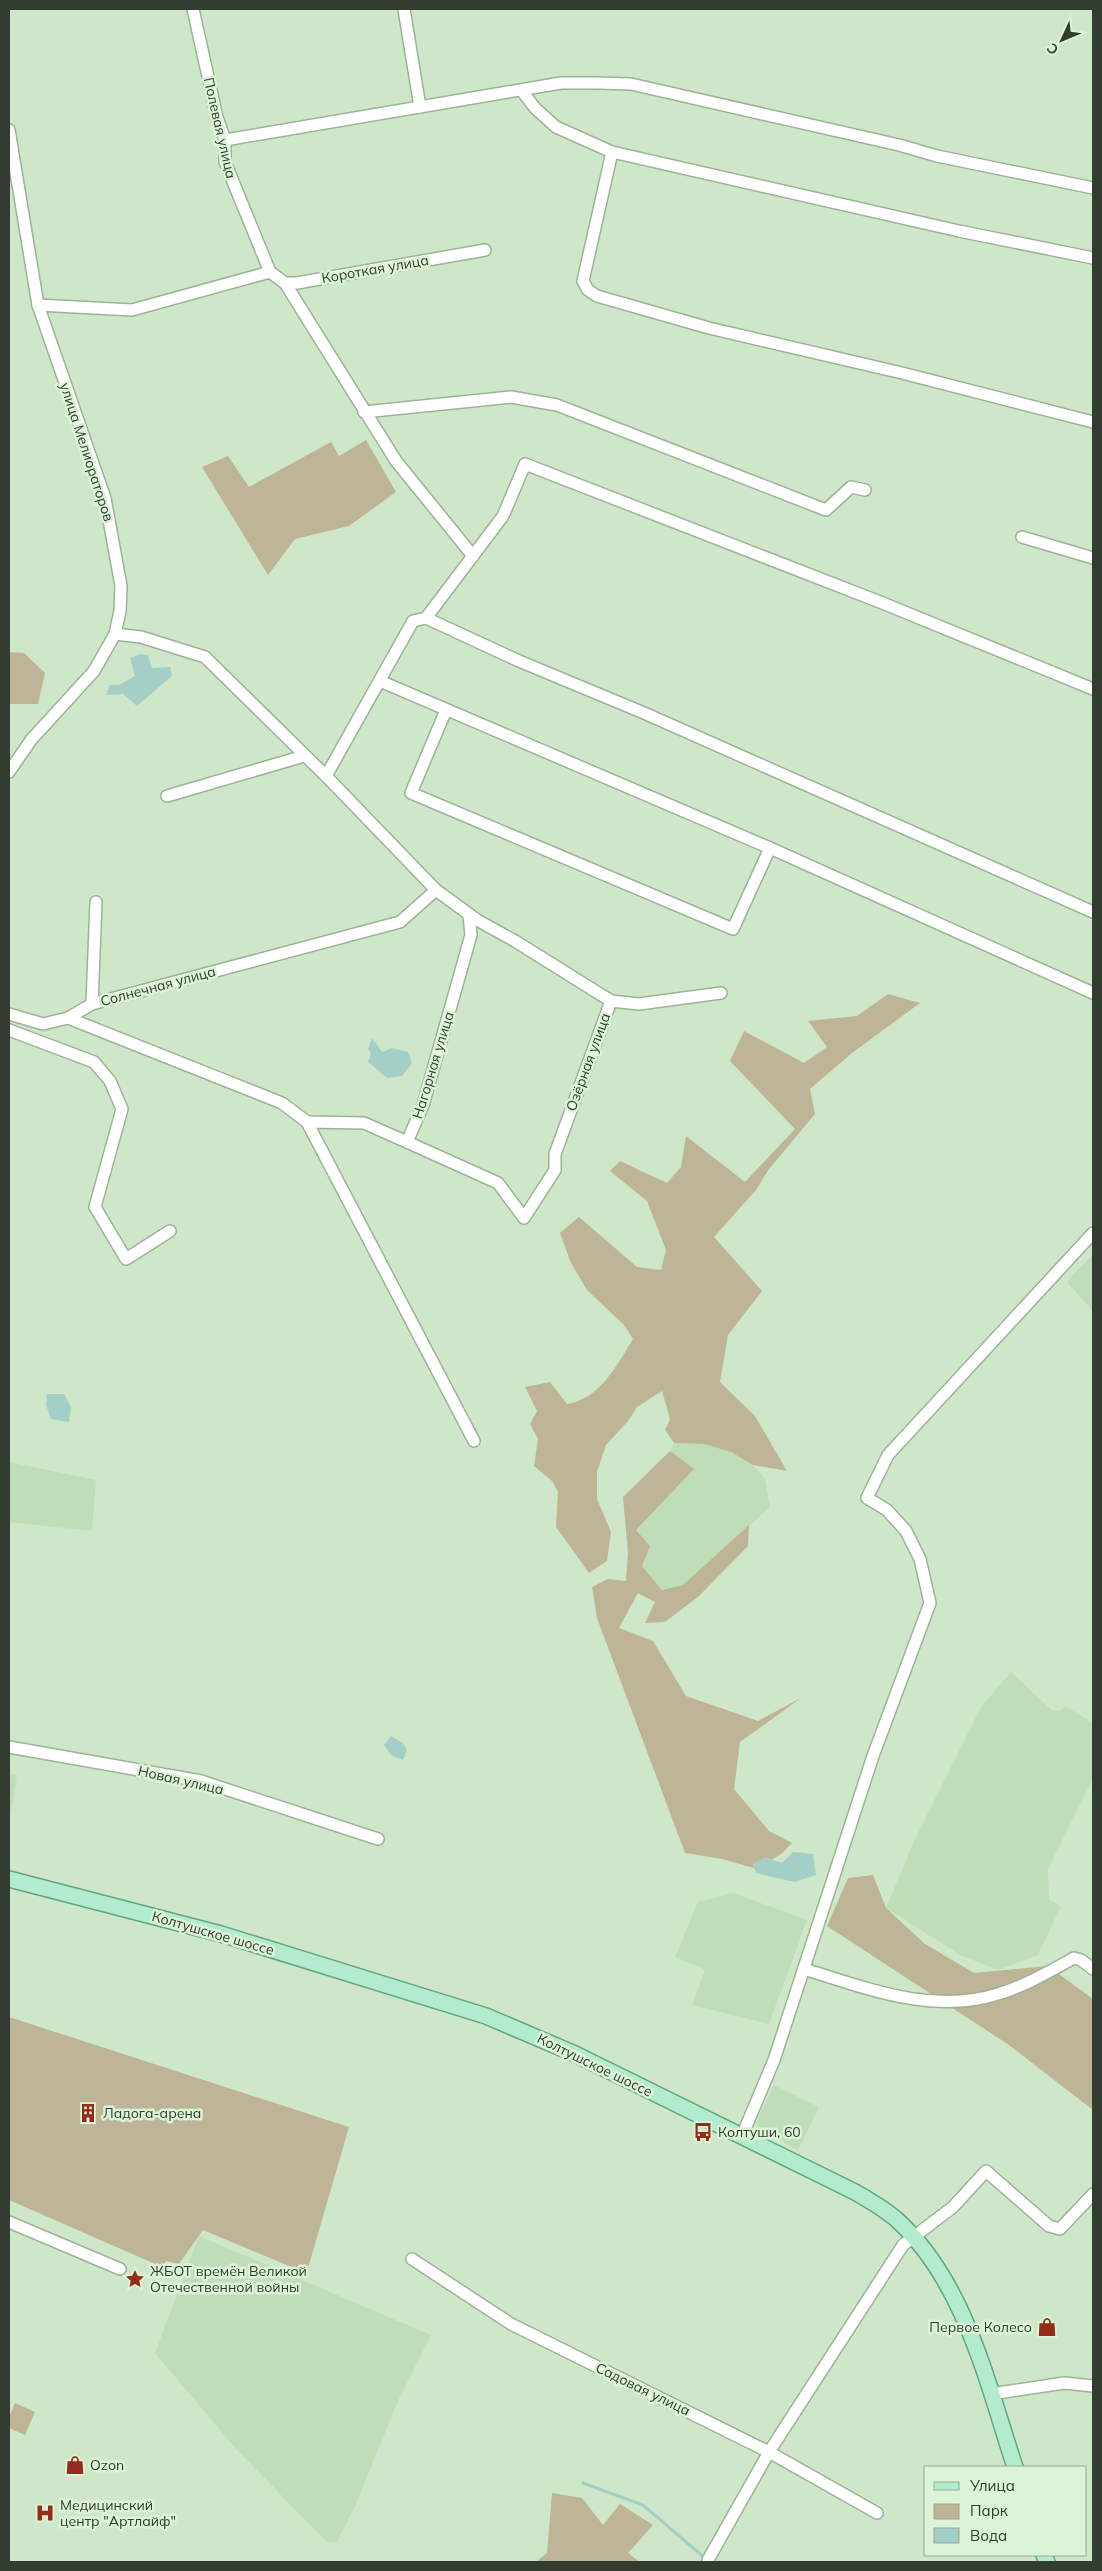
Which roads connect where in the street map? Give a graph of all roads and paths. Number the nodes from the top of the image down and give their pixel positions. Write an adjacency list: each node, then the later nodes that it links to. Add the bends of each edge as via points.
1 (193, 9): 6 (street, Полевая улица, via 217,117)
2 (404, 9): 4 (street)
3 (522, 91): 4 (street); 7 (street, via 556,127); 8 (street, via 561,84 631,84 937,156)
4 (420, 106): 6 (street)
5 (9, 130): 13 (street, улица Мелиораторов)
6 (226, 140): 11 (street, Полевая улица, via 225,162)
7 (612, 152): 10 (street); 15 (street, via 583,281 597,296 709,328)
8 (1093, 188)
9 (485, 250): 12 (street, Короткая улица)
10 (1093, 258)
11 (270, 272): 12 (street); 13 (street, via 132,310)
12 (285, 283): 14 (street)
13 (38, 305): 21 (street, улица Мелиораторов, via 88,446 111,524 121,586)
14 (364, 412): 16 (street, via 511,397 556,405 826,510 851,486); 18 (street, via 396,461)
15 (1093, 422)
16 (865, 490)
17 (1022, 537): 19 (street)
18 (473, 556): 20 (street); 23 (street, via 502,516 525,464)
19 (1093, 558)
20 (426, 618): 22 (street, via 413,621); 32 (street)
21 (115, 634): 25 (street, Озёрная улица, via 142,637 205,657); 26 (street, улица Мелиораторов, via 94,671 31,740)
22 (380, 681): 24 (street); 27 (street)
23 (1093, 689)
24 (446, 710): 29 (street); 29 (street, via 411,793 733,929)
25 (304, 756): 27 (street, Озёрная улица); 28 (street)
26 (9, 772)
27 (326, 776): 30 (street, Озёрная улица)
28 (167, 796)
29 (770, 848): 35 (street)
30 (436, 890): 33 (street, Озёрная улица); 37 (street, Солнечная улица, via 400,922)
31 (96, 902): 37 (street)
32 (1093, 912)
33 (469, 914): 36 (street, Озёрная улица); 42 (street, Нагорная улица, via 472,935 423,1105)
34 (721, 992): 36 (street, via 639,1004)
35 (1093, 993)
36 (610, 1001): 42 (street, Озёрная улица, via 555,1154 555,1170 524,1218 498,1182)
37 (92, 1004): 39 (street, Солнечная улица)
38 (9, 1014): 39 (street, Солнечная улица, via 43,1024)
39 (68, 1018): 41 (street, via 282,1103)
40 (9, 1030): 43 (street, via 94,1062 110,1081 122,1109 95,1207 126,1259)
41 (307, 1122): 42 (street, via 364,1123); 45 (street)
42 (407, 1142)
43 (170, 1231)
44 (1093, 1233): 49 (street, via 888,1455 867,1498 887,1510 906,1531 920,1559 930,1603 874,1756)
45 (474, 1441)
46 (9, 1747): 47 (street, Новая улица, via 201,1781)
47 (378, 1839)
48 (9, 1878): 51 (main road, Колтушское шоссе, via 221,1934 486,2016 576,2054)
49 (804, 1969): 50 (street, via 911,2000 943,2002 978,2000 998,1994 1030,1982 1074,1958); 51 (street, via 774,2060)
50 (1093, 1969)
51 (742, 2136): 54 (main road, Колтушское шоссе, via 869,2200 896,2220)
52 (1093, 2194): 54 (street, via 1060,2229 1049,2226 986,2171 953,2207)
53 (9, 2222): 56 (street)
54 (913, 2238): 58 (main road, Колтушское шоссе, via 952,2294); 59 (street, via 903,2245)
55 (412, 2260): 59 (street, Садовая улица, via 511,2324)
56 (120, 2269)
57 (1093, 2386): 58 (street, via 1064,2383)
58 (991, 2394): 60 (main road, Колтушское шоссе)
59 (769, 2452): 61 (street, Садовая улица); 62 (street)
60 (1015, 2466)
61 (876, 2514)
62 (708, 2560)

